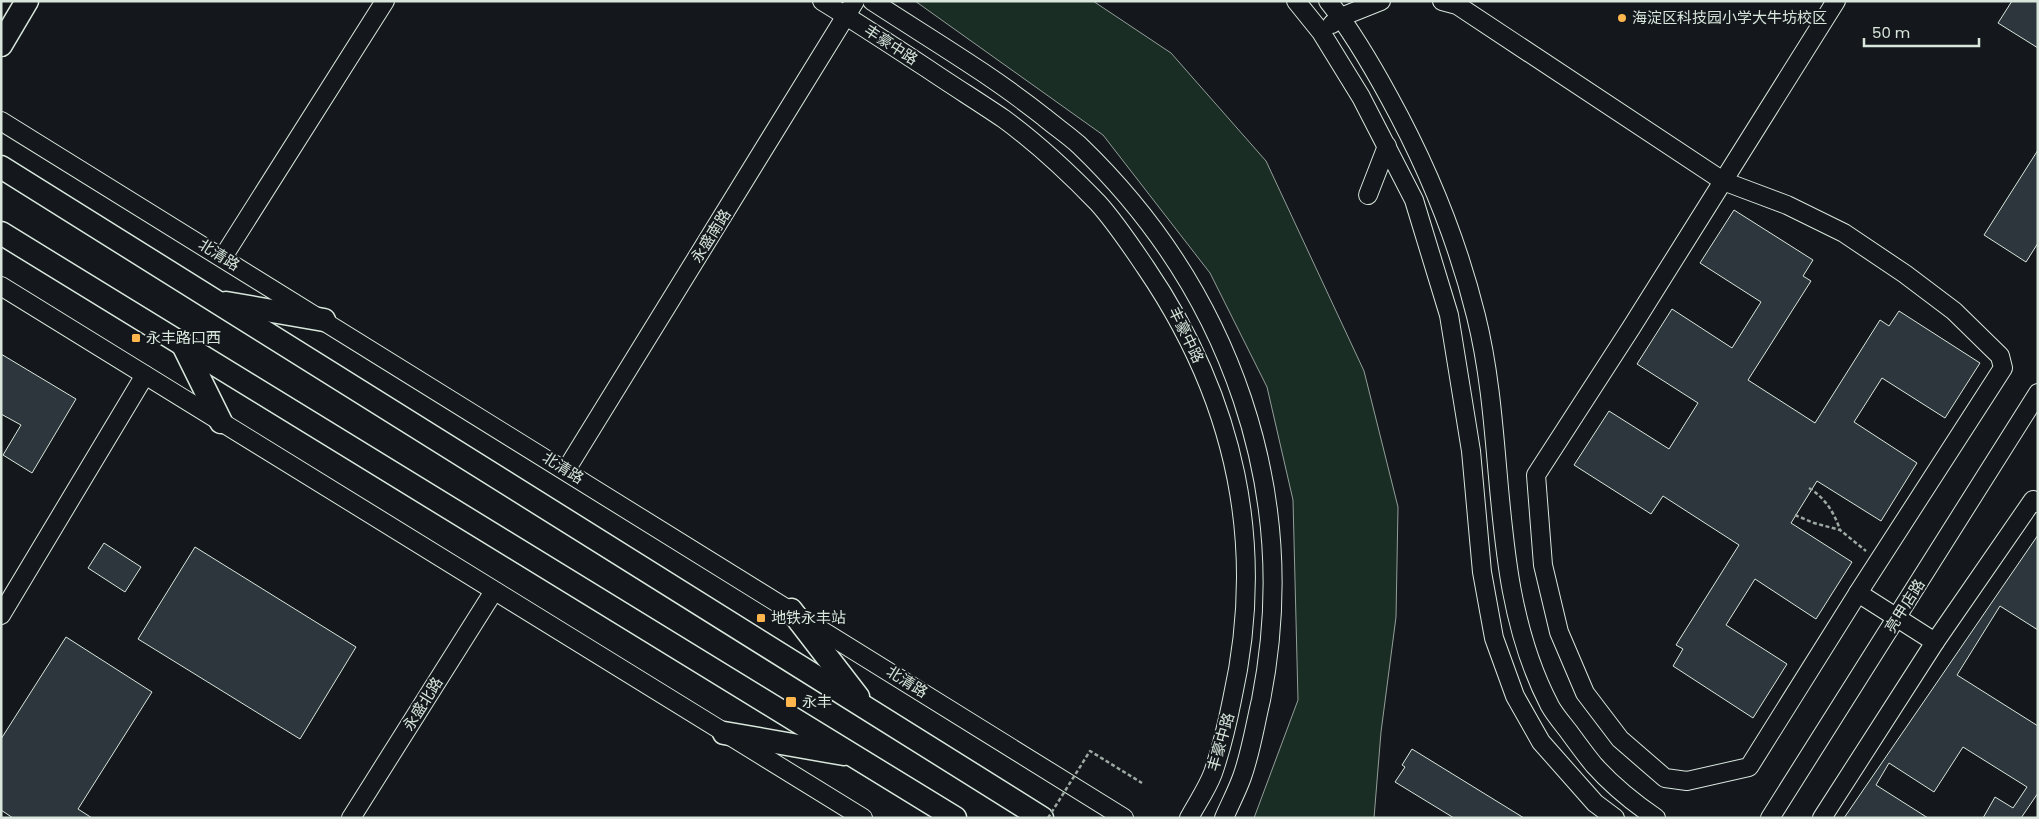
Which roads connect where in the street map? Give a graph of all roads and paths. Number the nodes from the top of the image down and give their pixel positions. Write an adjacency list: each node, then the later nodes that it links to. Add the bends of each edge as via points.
1 (27, 1): 13 (main road)
2 (385, 1): 20 (street)
3 (822, 1): 10 (street, 丰豪中路)
4 (872, 1): 51 (street, 丰豪中路, via 1017,96 1078,144 1118,185 1150,225 1206,312 1229,362 1259,454 1271,540 1273,587 1271,630 1255,729 1242,775)
5 (1296, 1): 12 (street)
6 (1328, 1): 11 (street)
7 (1381, 1): 11 (street)
8 (1442, 1): 17 (street, via 1457,6)
9 (1836, 1): 17 (street)
10 (850, 8): 28 (street, 永盛南路); 50 (street, 丰豪中路, via 1005,120 1056,162 1100,205 1169,302 1194,347 1224,429 1241,497 1246,582 1239,667 1226,730 1212,775)
11 (1341, 18): 12 (street); 53 (street, via 1369,59 1405,127 1432,183 1457,248 1476,317 1490,393 1508,572 1524,642 1551,708 1594,765)
12 (1321, 32): 15 (street)
13 (1, 45)
14 (1, 121): 20 (street, 北清路)
15 (1387, 146): 18 (street); 52 (street, via 1414,200 1449,315 1471,451 1482,572 1494,638 1515,696 1541,742 1595,803)
16 (1, 167): 22 (main road)
17 (1724, 181): 33 (street, via 1787,205 1844,233 1954,311 2000,356 2003,368); 35 (street, via 1536,475 1543,565 1559,632 1585,693 1620,739 1665,778 1687,781 1749,767)
18 (1368, 195)
19 (1, 233): 24 (main road)
20 (223, 257): 23 (street, 北清路)
21 (1, 286): 25 (street)
22 (215, 300): 23 (main road); 40 (main road)
23 (324, 320): 28 (street, 北清路)
24 (182, 343): 27 (main road); 42 (main road)
25 (145, 375): 27 (street); 37 (street)
26 (2038, 393): 38 (street, 亮甲店路)
27 (221, 422): 34 (street)
28 (566, 470): 36 (street, 北清路)
29 (1809, 488): 32 (path, via 1821,496 1835,515)
30 (2038, 503): 39 (street, via 2033,500)
31 (1795, 515): 32 (path)
32 (1840, 530): 33 (path)
33 (1879, 561): 35 (street)
34 (494, 591): 41 (street); 44 (street, 永盛北路)
35 (1858, 593): 38 (street)
36 (791, 610): 40 (main road); 49 (street, 北清路)
37 (1, 615)
38 (1898, 618): 39 (street); 54 (street, 亮甲店路)
39 (1935, 642): 55 (street)
40 (866, 708): 47 (main road)
41 (724, 733): 42 (main road); 45 (street)
42 (855, 756): 46 (main road)
43 (1142, 783): 48 (path, bridge, via 1090,751)
44 (351, 818)
45 (863, 818)
46 (955, 818)
47 (1042, 818)
48 (1048, 818)
49 (1124, 818)
50 (1189, 818)
51 (1224, 818)
52 (1615, 818)
53 (1656, 818)
54 (1770, 818)
55 (1822, 818)

